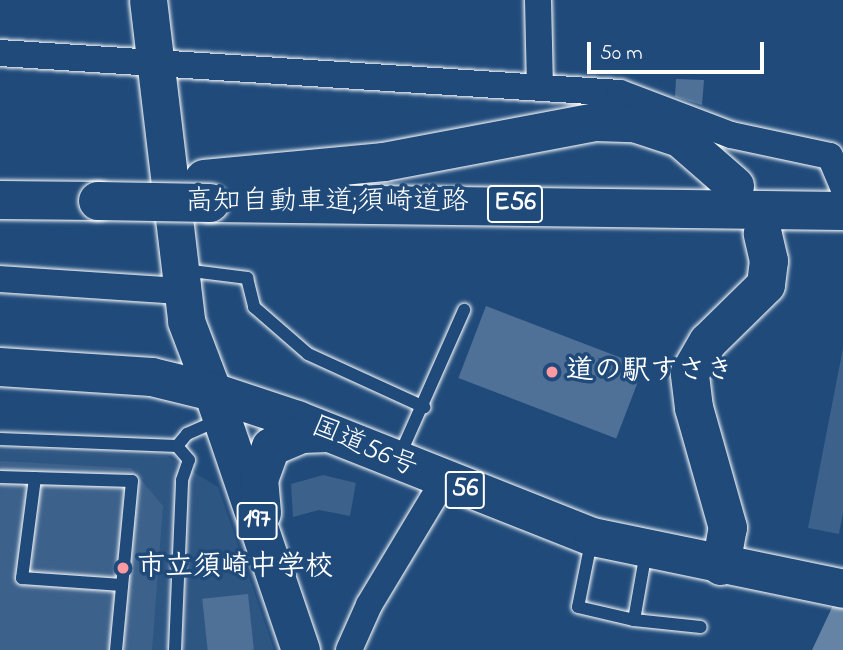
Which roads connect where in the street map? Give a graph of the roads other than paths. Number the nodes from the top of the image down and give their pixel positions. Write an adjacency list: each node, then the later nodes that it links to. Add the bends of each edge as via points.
1 (148, 0): 4 (main road)
2 (538, 0): 5 (street)
3 (0, 53): 4 (street)
4 (157, 64): 5 (street); 14 (main road)
5 (540, 87): 11 (street, via 620,93 731,135 830,156)
6 (736, 186): 9 (highway, via 680,138 634,123 596,122)
7 (0, 191): 8 (highway)
8 (98, 191): 9 (highway); 10 (highway)
9 (207, 191): 11 (highway, 高知自動車道;須崎道路 / E56)
10 (0, 200)
11 (836, 203)
12 (763, 234): 29 (highway, via 769,261 766,285 708,342 690,373 694,408 728,528)
13 (0, 279): 14 (street)
14 (181, 281): 17 (main road, via 186,321); 18 (lane, via 247,278 254,307 308,354)
15 (464, 310): 18 (lane)
16 (0, 368): 17 (highway, 国道56号 / 56, via 152,377)
17 (217, 405): 19 (highway, 国道56号 / 56); 21 (lane); 28 (highway, 197)
18 (424, 407): 22 (lane)
19 (328, 433): 22 (highway, 国道56号 / 56); 28 (highway, via 278,442 261,467 259,497)
20 (0, 439): 21 (lane)
21 (177, 446): 35 (lane, via 189,460 182,480)
22 (397, 461): 25 (highway, 国道56号 / 56)
23 (0, 477): 24 (lane)
24 (35, 478): 30 (lane, via 22,578); 30 (lane, via 132,481)
25 (443, 482): 26 (highway, 国道56号 / 56); 37 (street, via 369,605)
26 (593, 537): 27 (highway, 国道56号 / 56); 32 (lane, via 578,607)
27 (646, 551): 29 (highway, 国道56号 / 56); 32 (lane)
28 (274, 566): 36 (highway, 197)
29 (722, 566): 31 (highway, 国道56号 / 56)
30 (122, 585): 34 (lane)
31 (843, 589)
32 (634, 620): 33 (lane)
33 (701, 626)
34 (116, 650)
35 (175, 650)
36 (300, 650)
37 (349, 650)

